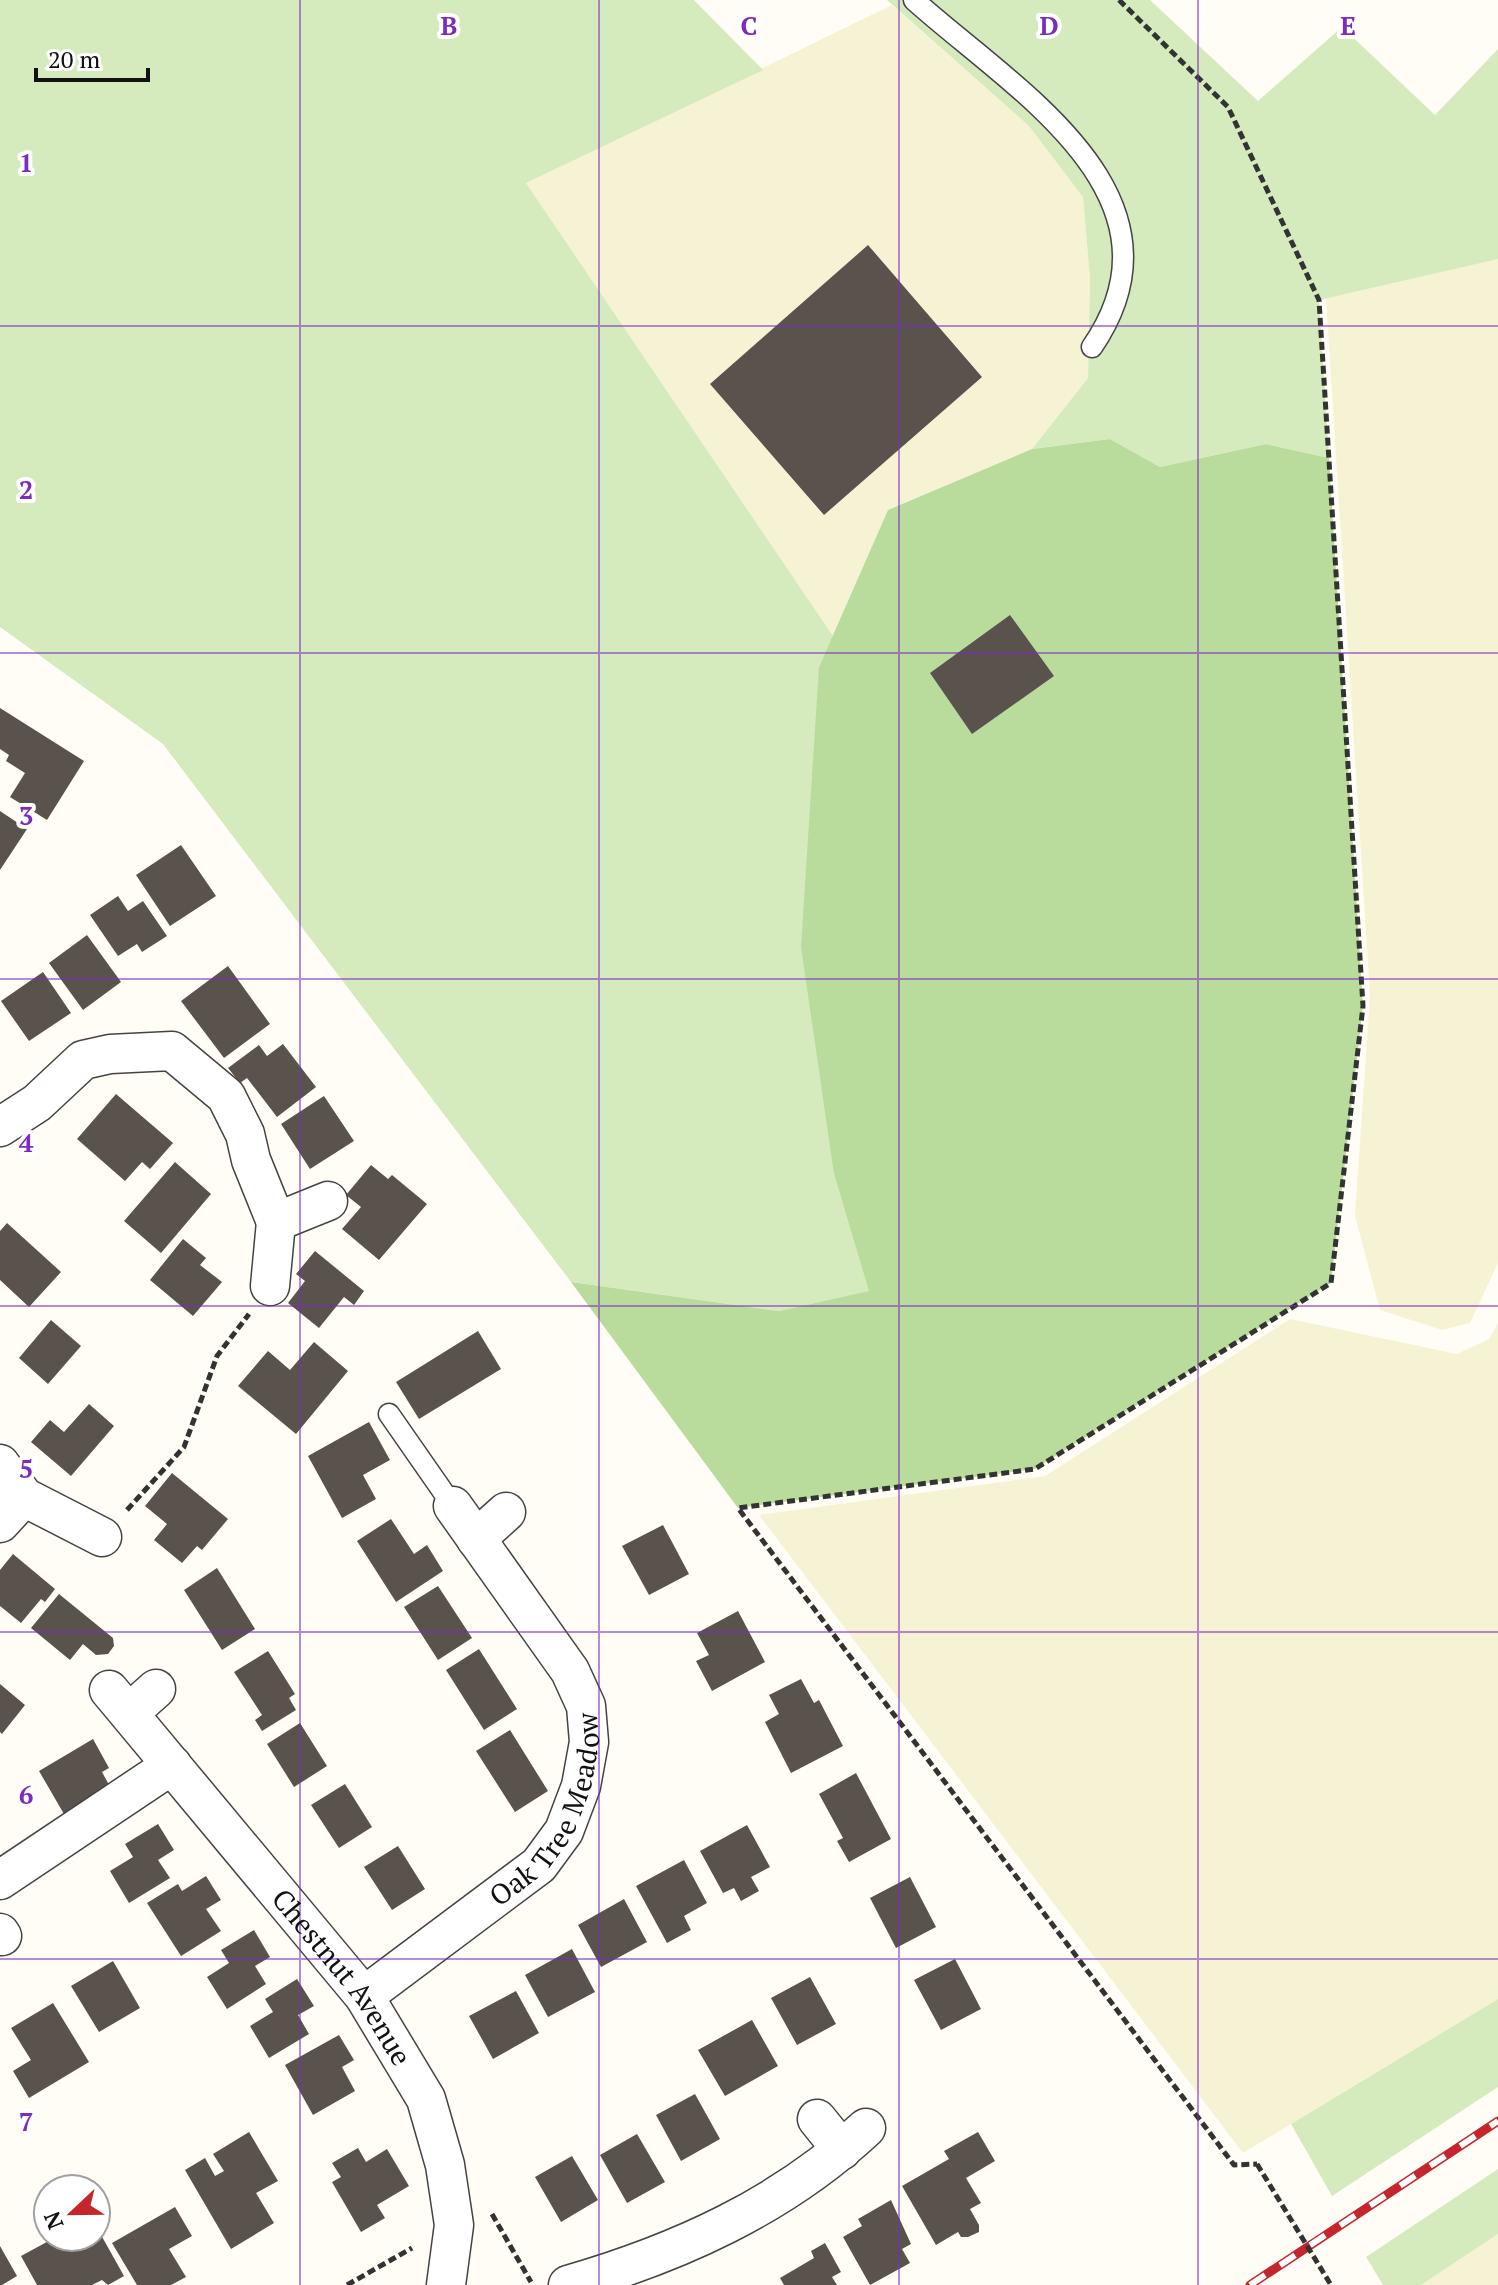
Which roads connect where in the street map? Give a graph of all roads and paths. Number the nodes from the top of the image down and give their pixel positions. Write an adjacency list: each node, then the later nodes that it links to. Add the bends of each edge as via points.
1 (914, 0): 3 (lane, via 1018,84 1071,136 1106,188 1122,238 1122,281 1110,320)
2 (1119, 0): 22 (path, bridge, via 1228,107 1319,300 1363,1006 1331,1283 1035,1469 738,1508 1234,2165 1257,2164)
3 (1092, 347)
4 (0, 1127): 6 (street, via 37,1103 83,1060 172,1051 226,1096)
5 (328, 1201): 6 (street)
6 (276, 1222): 7 (street)
7 (270, 1286): 13 (path, via 217,1356 184,1447)
8 (389, 1414): 10 (lane)
9 (0, 1464): 11 (street)
10 (453, 1506): 14 (street, Oak Tree Meadow)
11 (12, 1510): 13 (street)
12 (506, 1512): 14 (street)
13 (102, 1537)
14 (476, 1539): 18 (street, Oak Tree Meadow, via 570,1671 586,1706 589,1742 581,1786 564,1831 539,1865)
15 (131, 1697): 16 (street, Chestnut Avenue)
16 (172, 1765): 17 (street); 18 (street, Chestnut Avenue)
17 (0, 1880)
18 (364, 1996): 20 (street, Chestnut Avenue, via 426,2099 445,2165 454,2225)
19 (817, 2119): 21 (street, via 854,2139 790,2188 721,2229 637,2265)
20 (446, 2285)
21 (568, 2285)
22 (1331, 2285)

